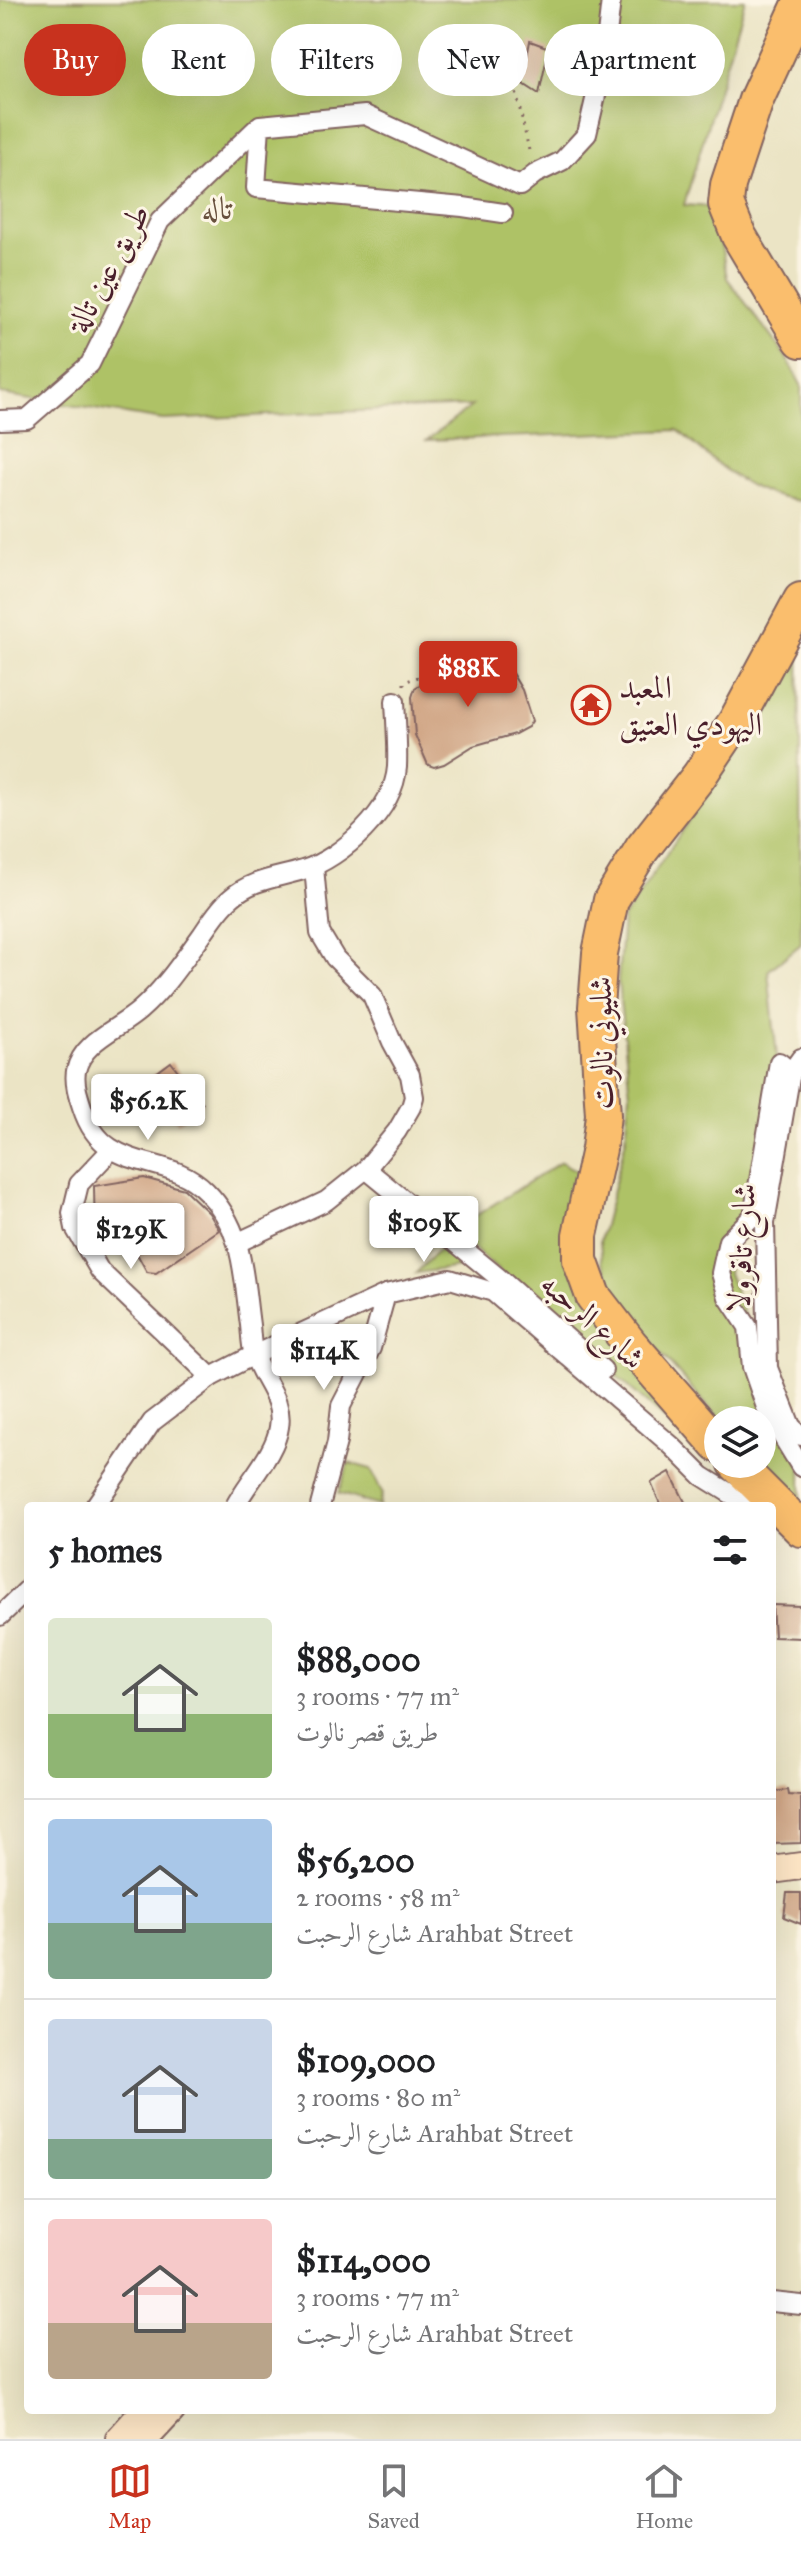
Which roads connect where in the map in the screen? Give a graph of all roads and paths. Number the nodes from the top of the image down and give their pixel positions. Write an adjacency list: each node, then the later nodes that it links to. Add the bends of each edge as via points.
1 (611, 0): 5 (street, via 587,134 562,161)
2 (801, 2): 7 (highway, via 756,100 726,204 739,236)
3 (517, 96): 5 (path)
4 (260, 125): 5 (street, via 365,115 520,186); 6 (street, via 256,188); 8 (street, طريق عين تالة, via 160,221 90,364 27,419)
5 (535, 174)
6 (503, 213)
7 (801, 340)
8 (0, 420)
9 (801, 600): 20 (highway, شليوني نالوت, via 736,721 611,900 600,953 596,1007 603,1115 580,1260 593,1296)
10 (459, 668): 11 (path, via 404,682 406,689)
11 (395, 701): 12 (street, via 393,785 361,834)
12 (314, 867): 14 (street, via 250,885 231,897 159,992 79,1060 77,1093 86,1119); 15 (street, via 320,933 335,958 372,995 414,1086 411,1107)
13 (796, 1065): 21 (street, شارع تاقرولا, via 765,1223 768,1368 791,1426); 23 (street, via 779,1062 753,1216 728,1241 721,1273 728,1297 748,1327 752,1367 768,1413)
14 (111, 1150): 16 (street, via 184,1175 204,1188); 19 (street, via 79,1184 72,1213 75,1228 100,1271)
15 (366, 1169): 16 (street, via 326,1201); 22 (street, شارع الرحبه, via 499,1278 680,1439)
16 (239, 1242): 18 (street)
17 (386, 1294): 18 (street); 22 (street, via 450,1279 493,1292); 27 (street, via 371,1348 341,1406)
18 (254, 1355): 19 (street); 26 (street, via 277,1401 279,1431)
19 (211, 1377): 25 (street, via 152,1422)
20 (704, 1429)
21 (801, 1436)
22 (692, 1467): 28 (street)
23 (801, 1467)
24 (748, 1478): 29 (highway)
25 (98, 1502)
26 (237, 1502)
27 (321, 1502)
28 (747, 1502)
29 (769, 1502)
30 (24, 1593): 31 (street)
31 (0, 1616)
32 (801, 1866): 33 (main road)
33 (776, 1869)
34 (801, 1881): 35 (main road)
35 (776, 1883)
36 (776, 2302): 37 (street)
37 (801, 2305)
38 (141, 2414): 40 (main road)
39 (168, 2414): 41 (main road)
40 (119, 2439)
41 (145, 2439)

